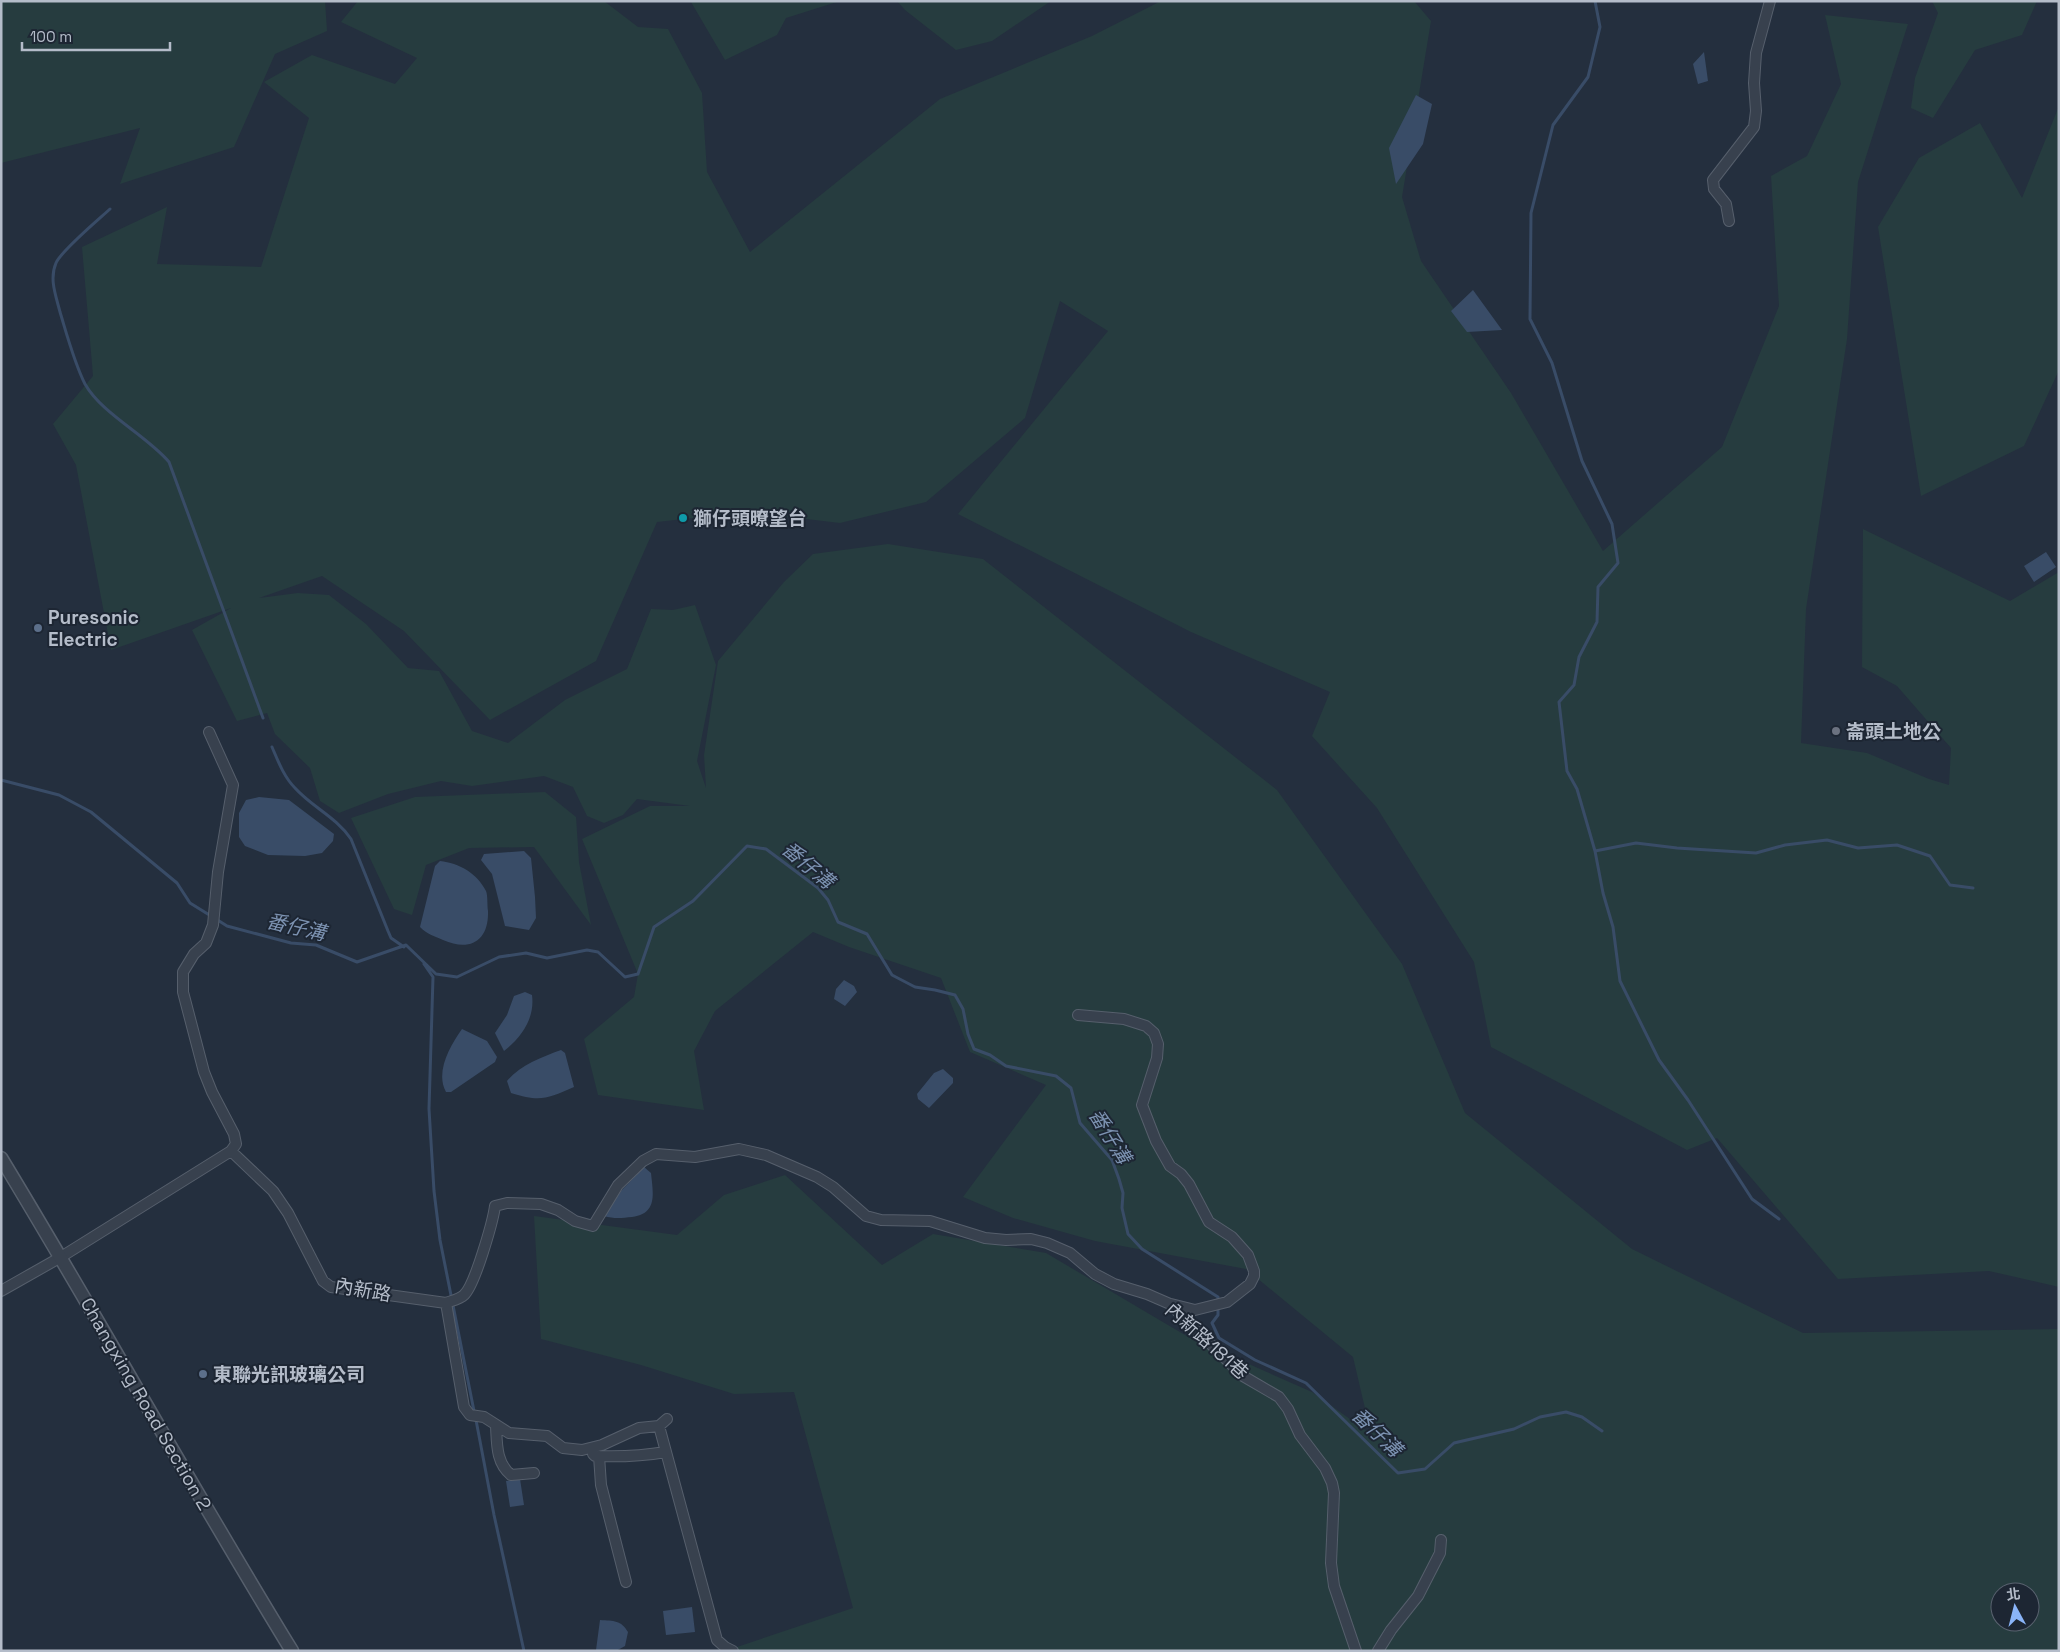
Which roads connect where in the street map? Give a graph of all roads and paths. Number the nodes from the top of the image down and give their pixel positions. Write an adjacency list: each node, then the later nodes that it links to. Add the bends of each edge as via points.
1 (1770, 1): 2 (street, via 1756,53 1754,127 1713,180 1714,189 1727,208)
2 (1729, 222)
3 (208, 732): 5 (street, via 233,785 218,872 213,925 206,943 194,954 183,972 184,992 204,1072 234,1134 236,1144)
4 (1078, 1016): 10 (street, via 1124,1019 1146,1026 1154,1033 1158,1044 1157,1058 1142,1105 1156,1141 1170,1166 1190,1184 1209,1222 1232,1237 1248,1255 1254,1271 1250,1284 1227,1302 1194,1310)
5 (231, 1151): 7 (street); 9 (street, 內新路, via 273,1191 323,1281 331,1287)
6 (1, 1158): 7 (street, Changxing Road Section 2)
7 (61, 1257): 8 (street); 20 (street, Changxing Road Section 2)
8 (1, 1291)
9 (446, 1303): 10 (street, 內新路181巷, via 464,1295 472,1280 494,1220 494,1206 541,1204 593,1226 618,1185 643,1161 656,1154 695,1157 739,1149 766,1155 817,1177 866,1216 881,1220 930,1221 985,1238 1047,1243 1070,1253 1095,1274 1114,1284); 12 (street, via 464,1408 470,1415 484,1417)
10 (1170, 1304): 22 (street, 內新路181巷, via 1243,1376 1279,1397 1300,1435 1325,1468 1334,1493 1331,1563 1334,1586)
11 (667, 1419): 13 (street)
12 (496, 1426): 14 (street, via 508,1433 547,1436 563,1448); 17 (street, via 502,1468 511,1475)
13 (658, 1426): 14 (street, via 639,1428); 15 (street)
14 (587, 1449): 16 (street)
15 (666, 1452): 16 (street); 21 (street, via 717,1640)
16 (599, 1456): 19 (street, via 601,1485)
17 (534, 1473)
18 (1441, 1540): 23 (street, via 1440,1553 1418,1596)
19 (626, 1582)
20 (292, 1651)
21 (733, 1651)
22 (1356, 1651)
23 (1378, 1651)

